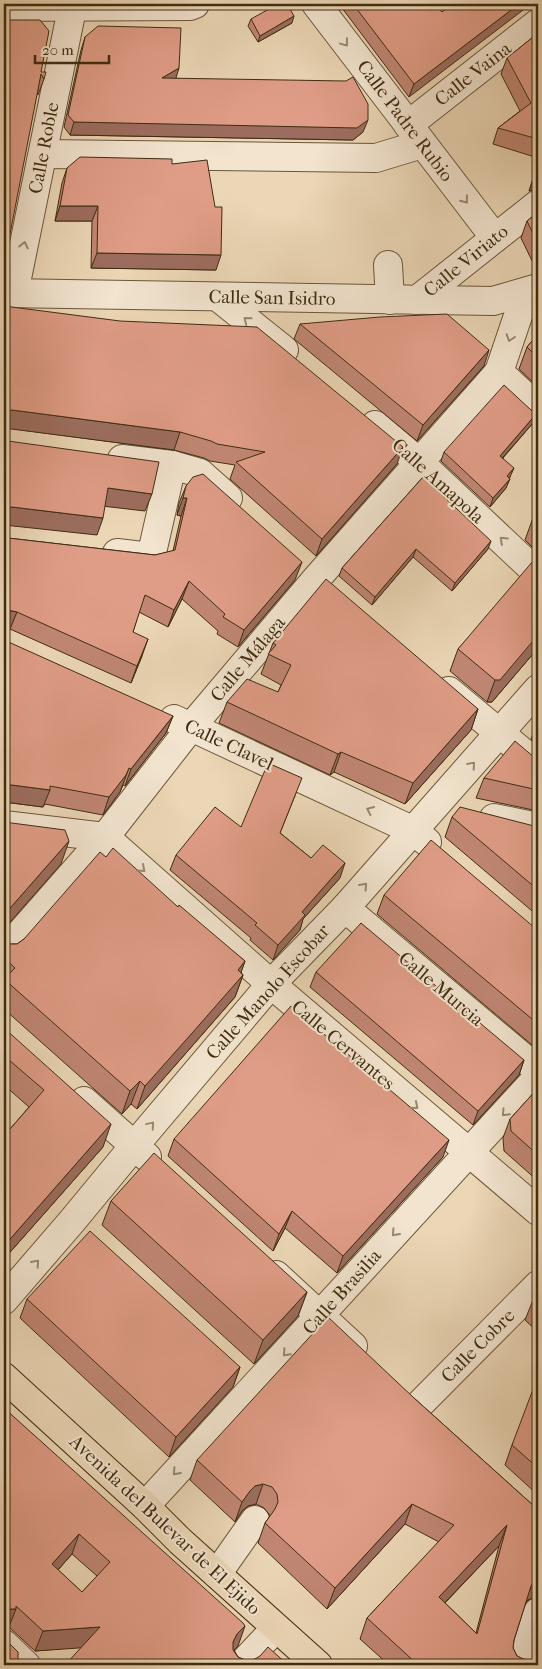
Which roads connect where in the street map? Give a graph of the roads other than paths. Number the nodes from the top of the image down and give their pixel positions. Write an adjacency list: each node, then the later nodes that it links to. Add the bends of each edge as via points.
1 (195, 4): 5 (street)
2 (316, 4): 8 (street, Calle Padre Rubio, one-way to 8)
3 (34, 5): 4 (street); 6 (street)
4 (72, 5): 5 (street); 9 (street, Calle Roble)
5 (108, 5)
6 (4, 7)
7 (538, 22): 8 (street, Calle Vaina)
8 (415, 134): 9 (street, via 376,158); 11 (street, Calle Padre Rubio, one-way to 11)
9 (43, 154): 14 (street, Calle Roble, one-way to 9)
10 (538, 204): 11 (street, Calle Viriato)
11 (495, 238): 17 (street, Calle Viriato)
12 (388, 265): 16 (street)
13 (532, 290): 17 (street, Calle San Isidro, via 493,301); 19 (street, one-way to 19)
14 (9, 293): 15 (street, Calle San Isidro)
15 (218, 297): 16 (street, Calle San Isidro); 18 (street, one-way to 15)
16 (390, 300): 17 (street, Calle San Isidro)
17 (417, 300)
18 (301, 364)
19 (499, 372): 21 (street); 23 (street, Calle Málaga)
20 (353, 407): 23 (street, Calle Amapola)
21 (538, 408)
22 (103, 456): 24 (street)
23 (420, 463): 27 (street, Calle Málaga); 28 (street, Calle Amapola, one-way to 23)
24 (172, 466): 25 (street, via 200,474); 26 (street, via 151,557)
25 (244, 513)
26 (92, 550)
27 (310, 572): 29 (street); 33 (street, Calle Málaga)
28 (538, 574)
29 (339, 597)
30 (434, 678): 34 (street)
31 (538, 689): 34 (street, Calle Manolo Escobar)
32 (155, 711): 33 (street, Calle Clavel)
33 (191, 727): 39 (street, Calle Clavel, one-way to 33); 40 (street, Calle Málaga)
34 (500, 734): 35 (street); 36 (street, Calle Manolo Escobar, one-way to 34)
35 (538, 764)
36 (437, 806): 38 (street); 39 (street, Calle Manolo Escobar)
37 (4, 824): 40 (street)
38 (538, 827)
39 (414, 831): 41 (street, Calle Clavel); 42 (street, Calle Manolo Escobar, one-way to 39)
40 (105, 837): 43 (street, Calle Málaga); 44 (street, Calle Cervantes, one-way to 44)
41 (443, 856)
42 (344, 908): 44 (street, Calle Manolo Escobar); 45 (street, Calle Murcia)
43 (4, 952)
44 (271, 984): 48 (street, Calle Manolo Escobar, one-way to 44); 49 (street, Calle Cervantes, one-way to 49)
45 (538, 1070)
46 (538, 1077): 49 (street, Calle Brasilia, one-way to 49)
47 (69, 1088): 48 (street)
48 (134, 1146): 50 (street); 54 (street, Calle Manolo Escobar, one-way to 48, via 81,1227)
49 (469, 1151): 51 (street, Calle Cervantes); 55 (street, Calle Brasilia, one-way to 55)
50 (163, 1172)
51 (538, 1211)
52 (256, 1257): 55 (street)
53 (538, 1285): 59 (street, Calle Cobre)
54 (4, 1300)
55 (320, 1316): 56 (street); 61 (street, Calle Brasilia, one-way to 61, via 248,1379)
56 (369, 1361)
57 (7, 1378): 61 (main road, Avenida del Bulevar de El Ejido)
58 (397, 1388): 59 (street)
59 (417, 1407): 60 (street)
60 (439, 1426)
61 (146, 1506): 63 (main road, Avenida del Bulevar de El Ejido)
62 (255, 1520): 63 (street)
63 (217, 1574): 65 (main road, Avenida del Bulevar de El Ejido)
64 (538, 1612): 70 (street)
65 (276, 1628): 68 (street); 69 (main road, Avenida del Bulevar de El Ejido)
66 (4, 1644): 67 (street)
67 (26, 1665)
68 (242, 1665)
69 (318, 1665)
70 (522, 1665)

